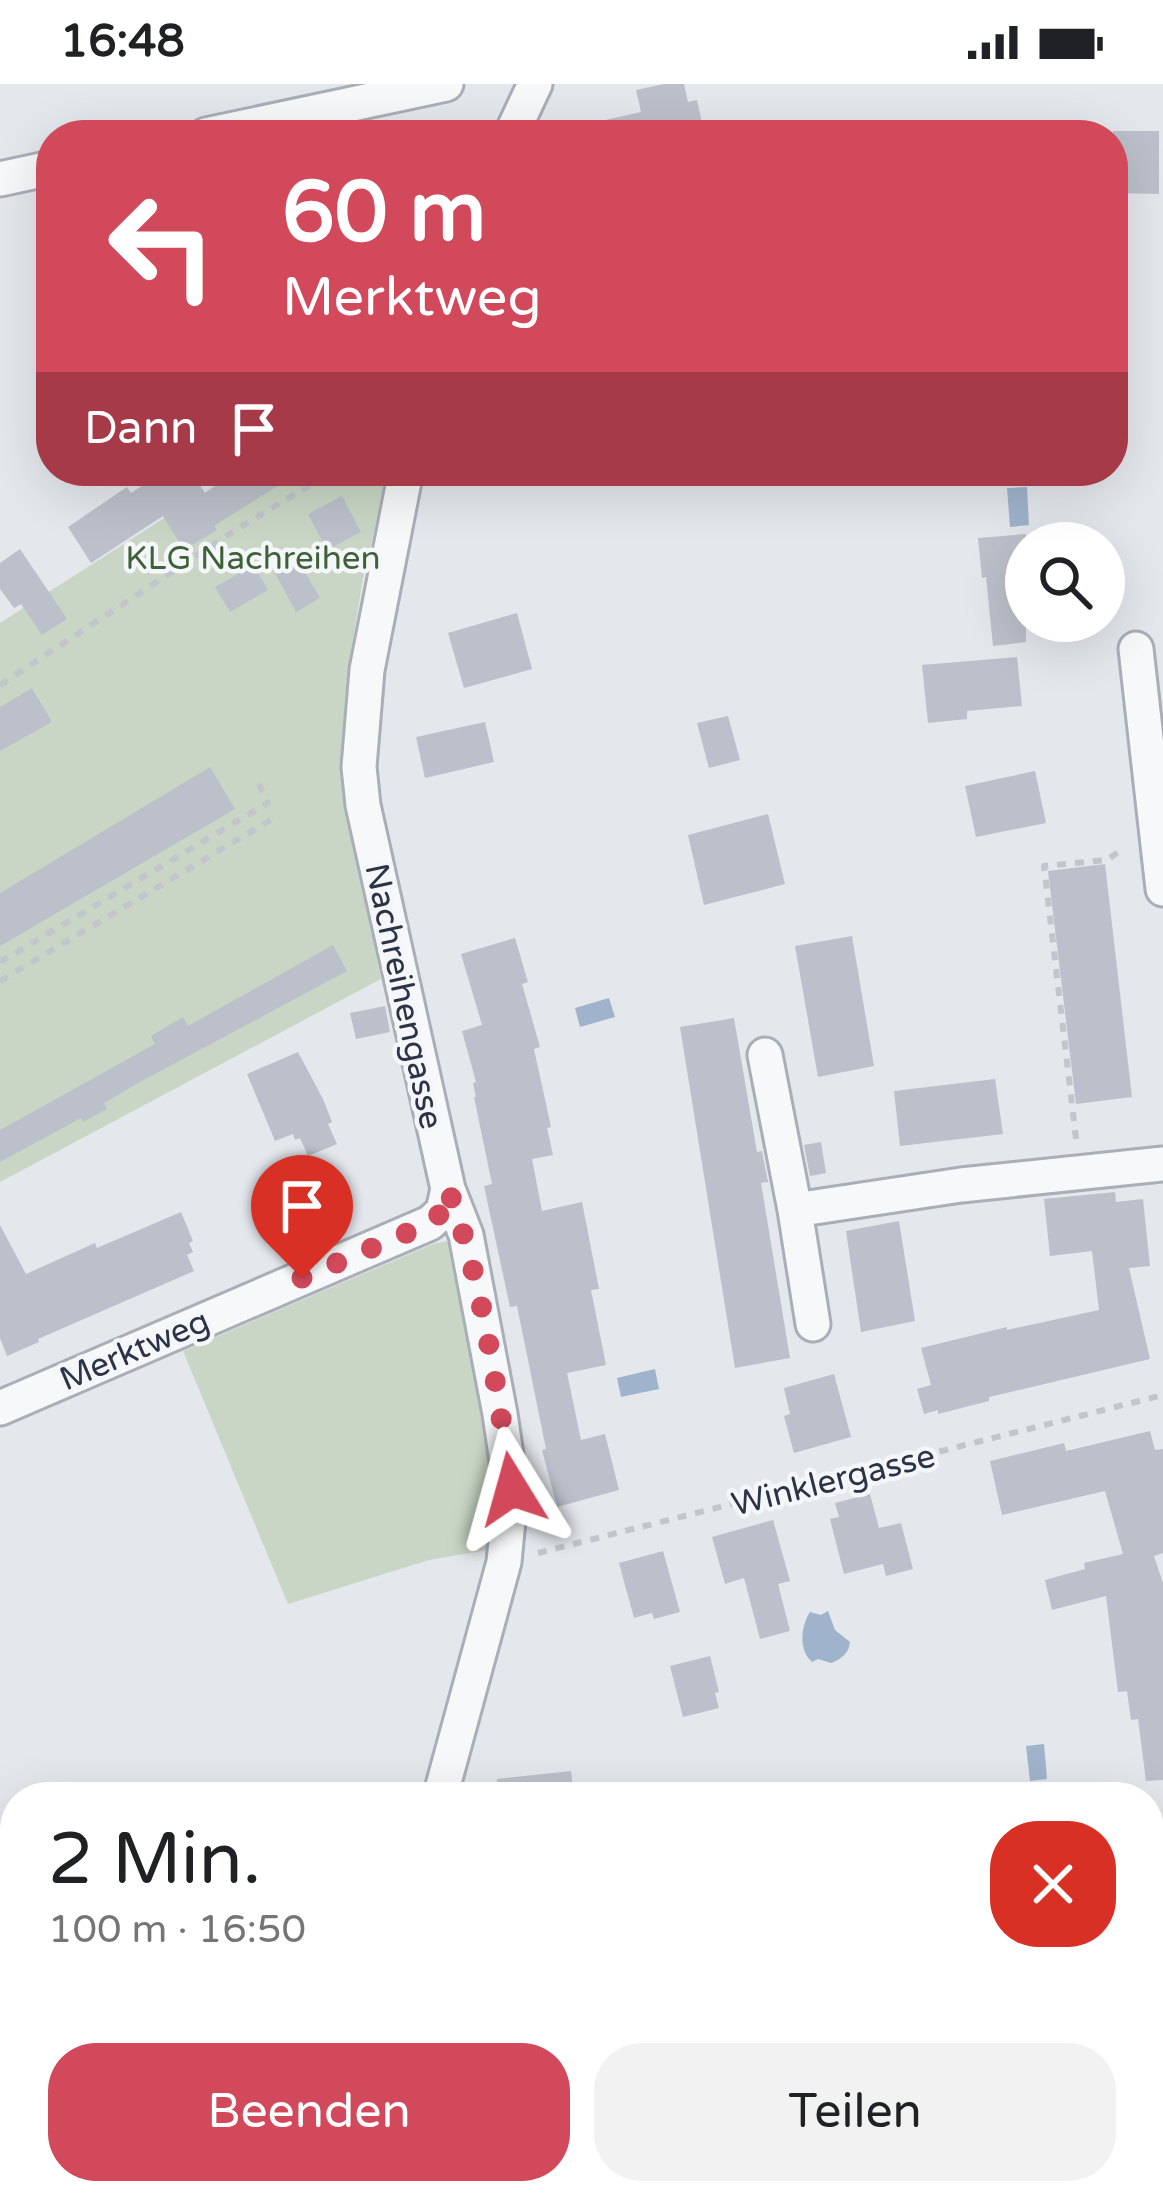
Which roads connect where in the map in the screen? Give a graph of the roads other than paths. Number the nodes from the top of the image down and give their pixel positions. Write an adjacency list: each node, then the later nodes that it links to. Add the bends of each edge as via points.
1 (446, 84): 3 (street)
2 (535, 84): 4 (street)
3 (277, 120)
4 (519, 120)
5 (36, 172): 6 (street)
6 (0, 179)
7 (403, 486): 12 (street, Nachreihengasse, via 367,670 359,767)
8 (1136, 649): 9 (street)
9 (1163, 889)
10 (765, 1055): 13 (street)
11 (1163, 1164): 13 (street)
12 (448, 1189): 15 (street, Merktweg, via 430,1223); 16 (street, Nachreihengasse, via 466,1235 512,1489 504,1562)
13 (795, 1210): 14 (street)
14 (813, 1324)
15 (0, 1408)
16 (444, 1782)

